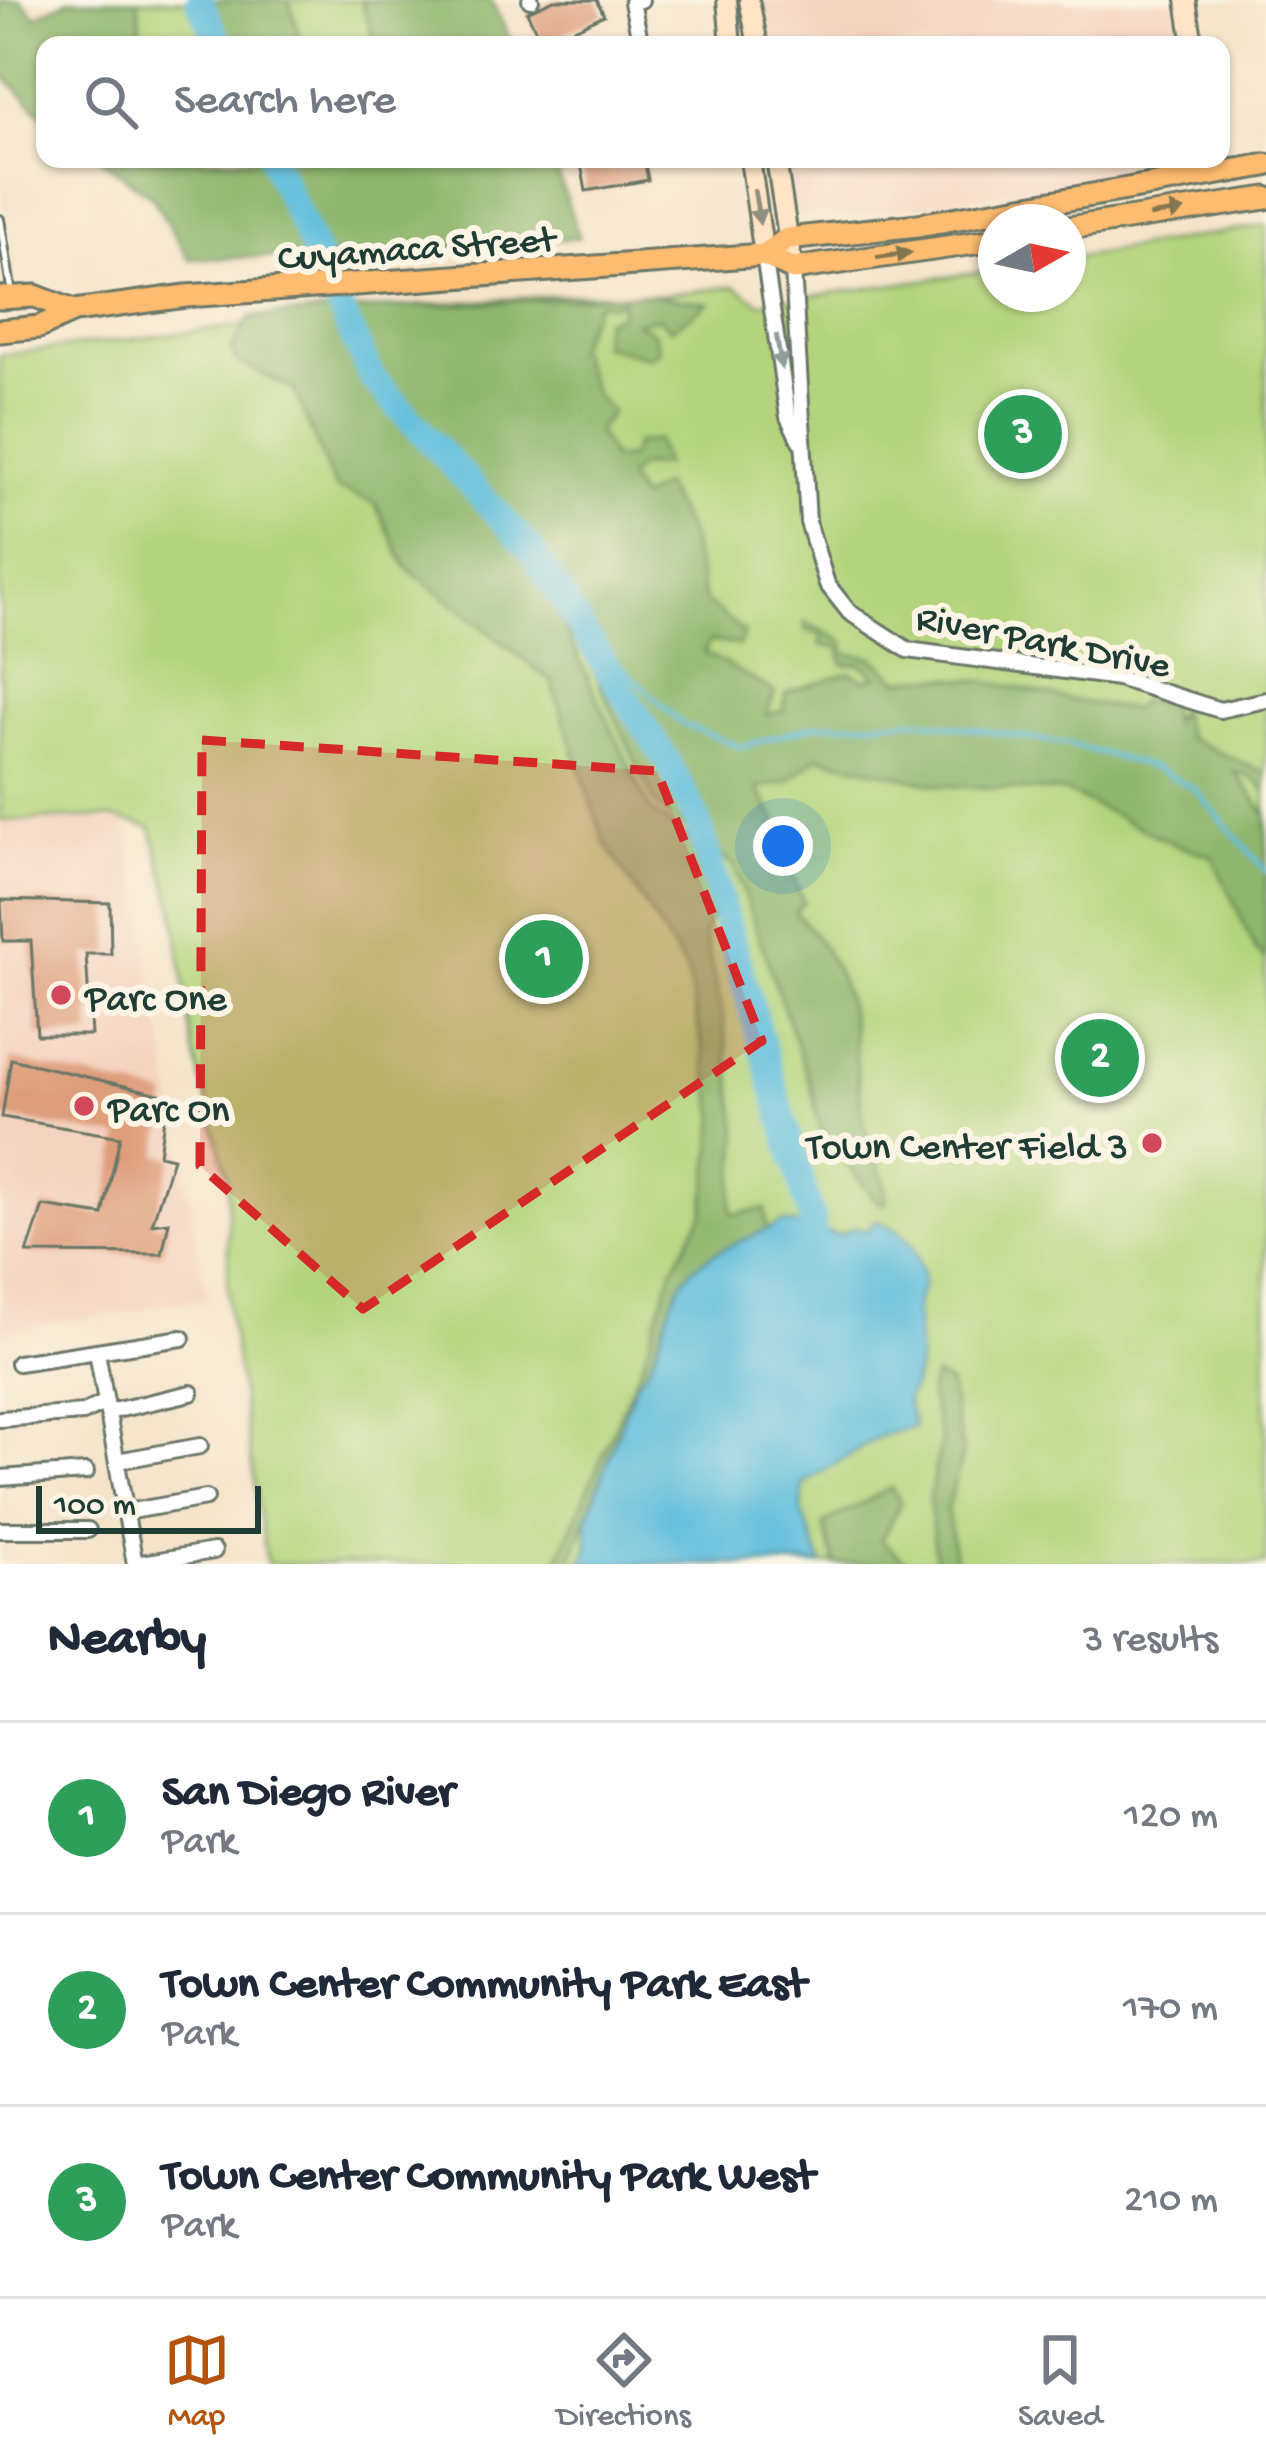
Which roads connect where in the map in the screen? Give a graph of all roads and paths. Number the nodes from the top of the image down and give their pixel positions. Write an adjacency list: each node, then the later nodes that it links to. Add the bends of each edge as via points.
1 (727, 0): 6 (street)
2 (748, 0): 7 (street)
3 (1186, 0): 8 (street)
4 (635, 1): 5 (street)
5 (640, 36)
6 (730, 36)
7 (756, 36)
8 (1192, 36)
9 (1266, 165): 10 (main road)
10 (1230, 166)
11 (751, 168): 19 (street, River Park Drive, one-way to 19)
12 (777, 168): 17 (street, River Park Drive)
13 (1202, 168): 17 (main road, via 918,224)
14 (1266, 198): 16 (main road, one-way to 14)
15 (0, 219): 21 (lane)
16 (1086, 225)
17 (787, 238): 19 (main road); 20 (street, River Park Drive)
18 (978, 243): 20 (main road, one-way to 18)
19 (764, 256): 20 (main road, Cuyamaca Street); 22 (main road, Cuyamaca Street); 24 (street, River Park Drive, one-way to 24, via 788,417)
20 (793, 269): 24 (street, River Park Drive)
21 (6, 298): 22 (main road, Cuyamaca Street, via 35,296)
22 (74, 311): 23 (main road, Cuyamaca Street, via 39,327)
23 (0, 331)
24 (802, 446): 25 (street, River Park Drive, via 816,557 839,604 875,634 934,655 1118,678 1207,708)
25 (1266, 700)
26 (182, 1338): 27 (street)
27 (97, 1352): 28 (street); 30 (street)
28 (18, 1364)
29 (191, 1393): 30 (street)
30 (107, 1407): 31 (street); 33 (street)
31 (0, 1419)
32 (200, 1446): 33 (street)
33 (117, 1461): 37 (street)
34 (86, 1472): 35 (street)
35 (0, 1478)
36 (206, 1498): 37 (street)
37 (126, 1512): 41 (street)
38 (0, 1530): 39 (street)
39 (88, 1530)
40 (214, 1551): 41 (street)
41 (135, 1564)

